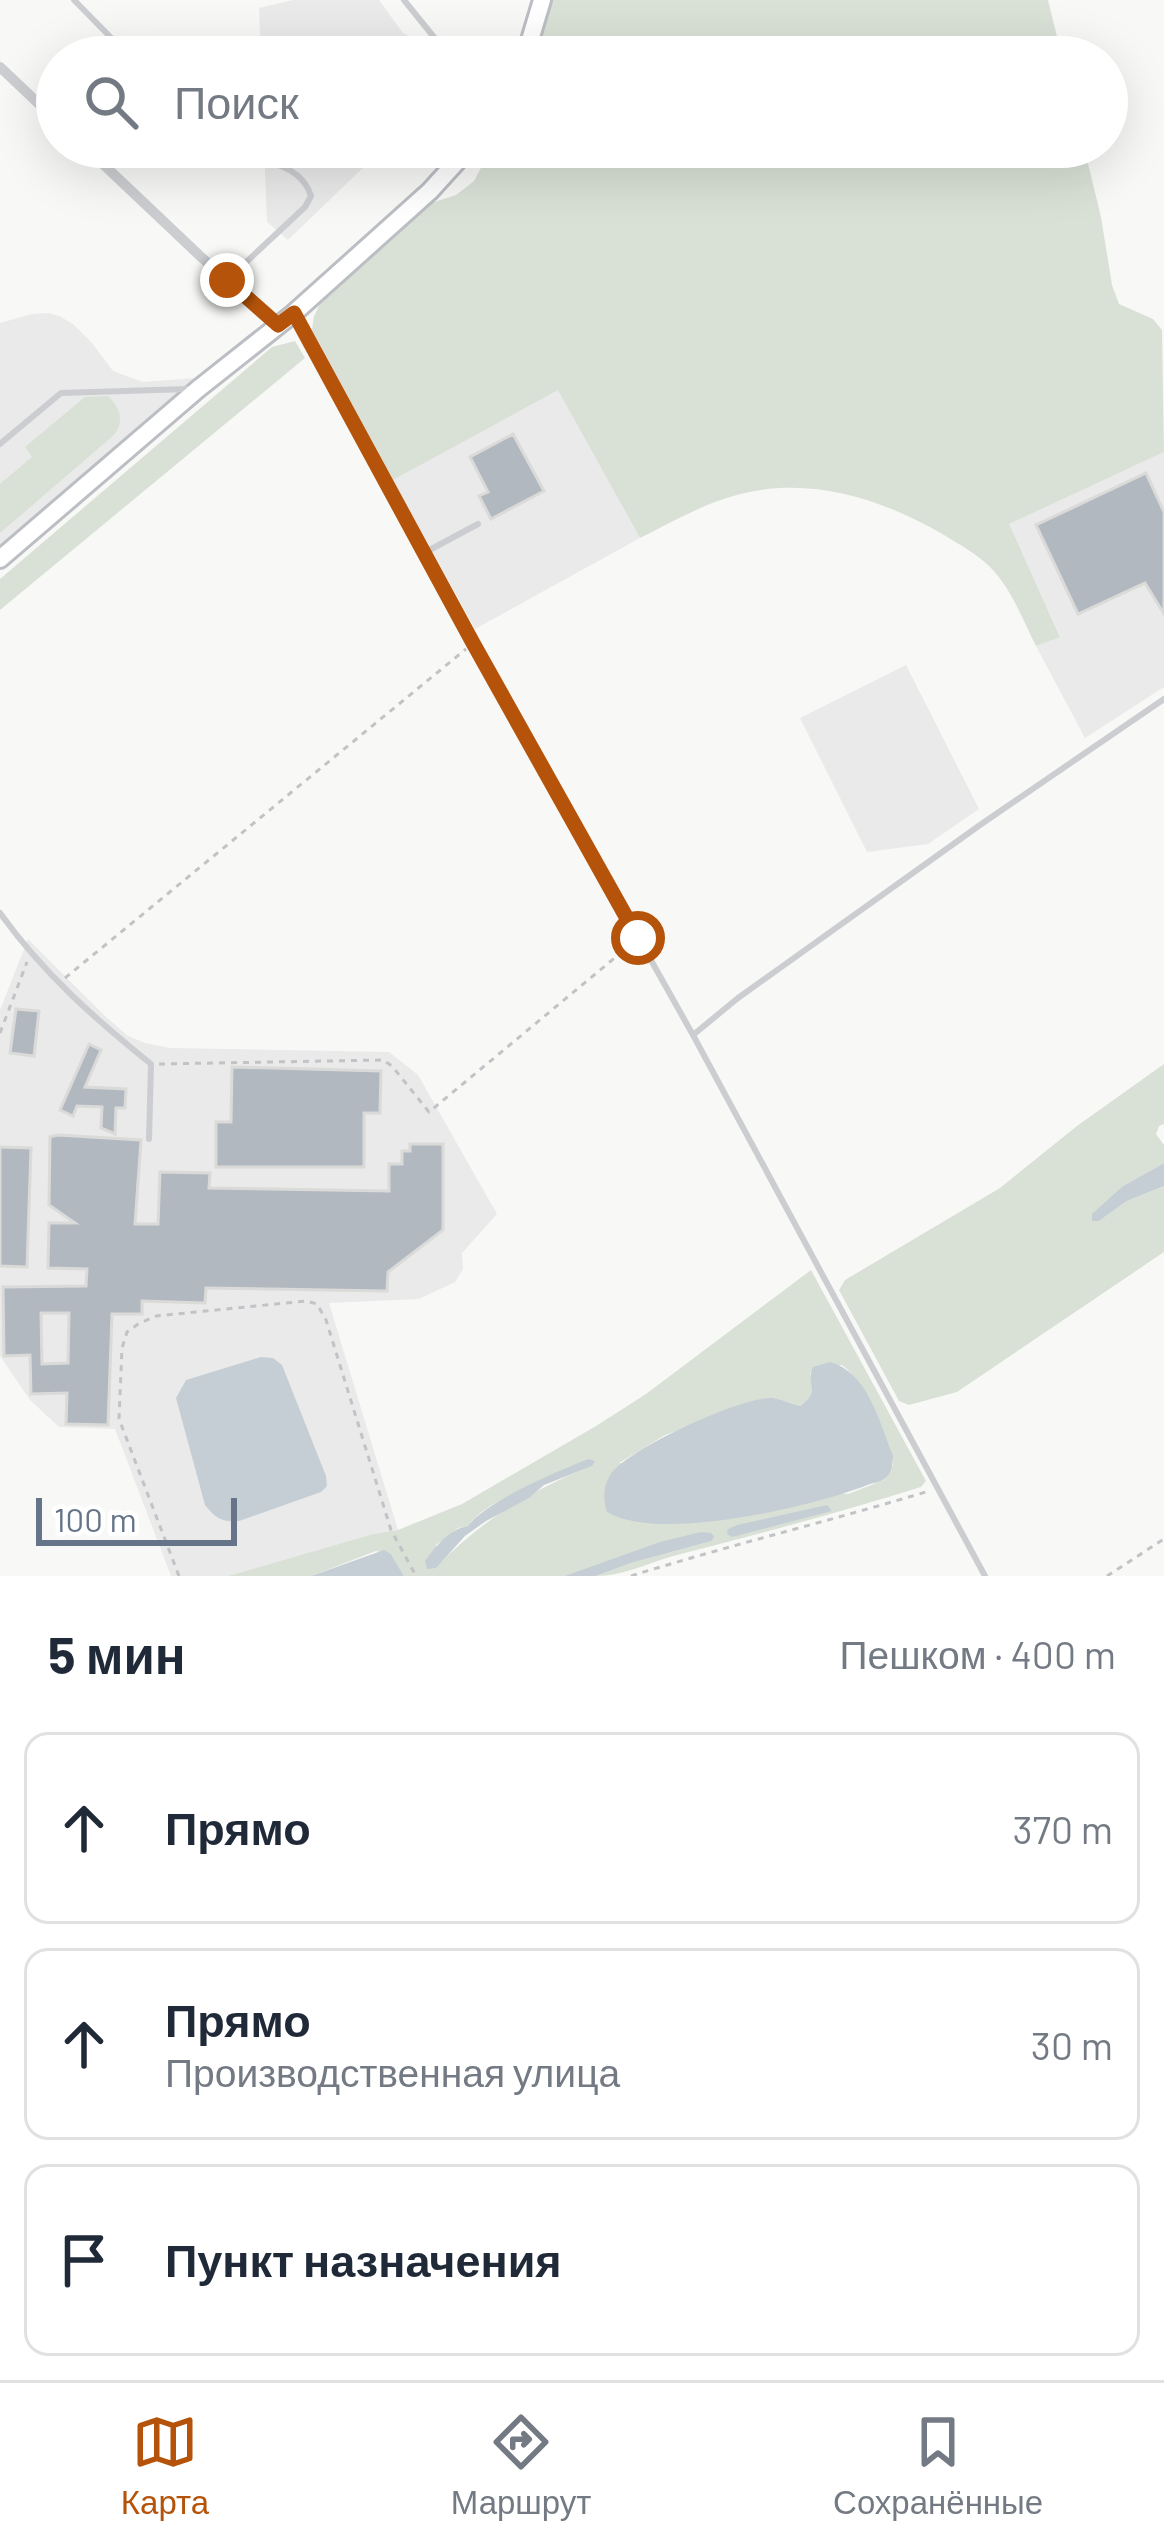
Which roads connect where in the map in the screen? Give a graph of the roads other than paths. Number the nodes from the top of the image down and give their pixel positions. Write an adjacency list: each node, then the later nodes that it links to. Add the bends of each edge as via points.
1 (74, 0): 4 (lane)
2 (404, 0): 5 (lane)
3 (542, 0): 6 (main road)
4 (109, 36)
5 (433, 36)
6 (531, 36)
7 (0, 67): 8 (street)
8 (36, 101)
9 (107, 168): 12 (street)
10 (286, 168): 12 (lane, via 311,196)
11 (451, 168): 13 (main road)
12 (227, 280): 14 (street)
13 (294, 313): 14 (main road); 18 (lane)
14 (278, 325): 15 (main road)
15 (198, 389): 16 (lane, via 61,393); 19 (main road)
16 (0, 444)
17 (478, 524): 18 (lane)
18 (424, 554): 22 (lane)
19 (0, 559)
20 (1164, 699): 22 (lane)
21 (0, 913): 23 (lane, via 30,954 151,1064)
22 (693, 1035): 24 (lane)
23 (149, 1139)
24 (985, 1576)

